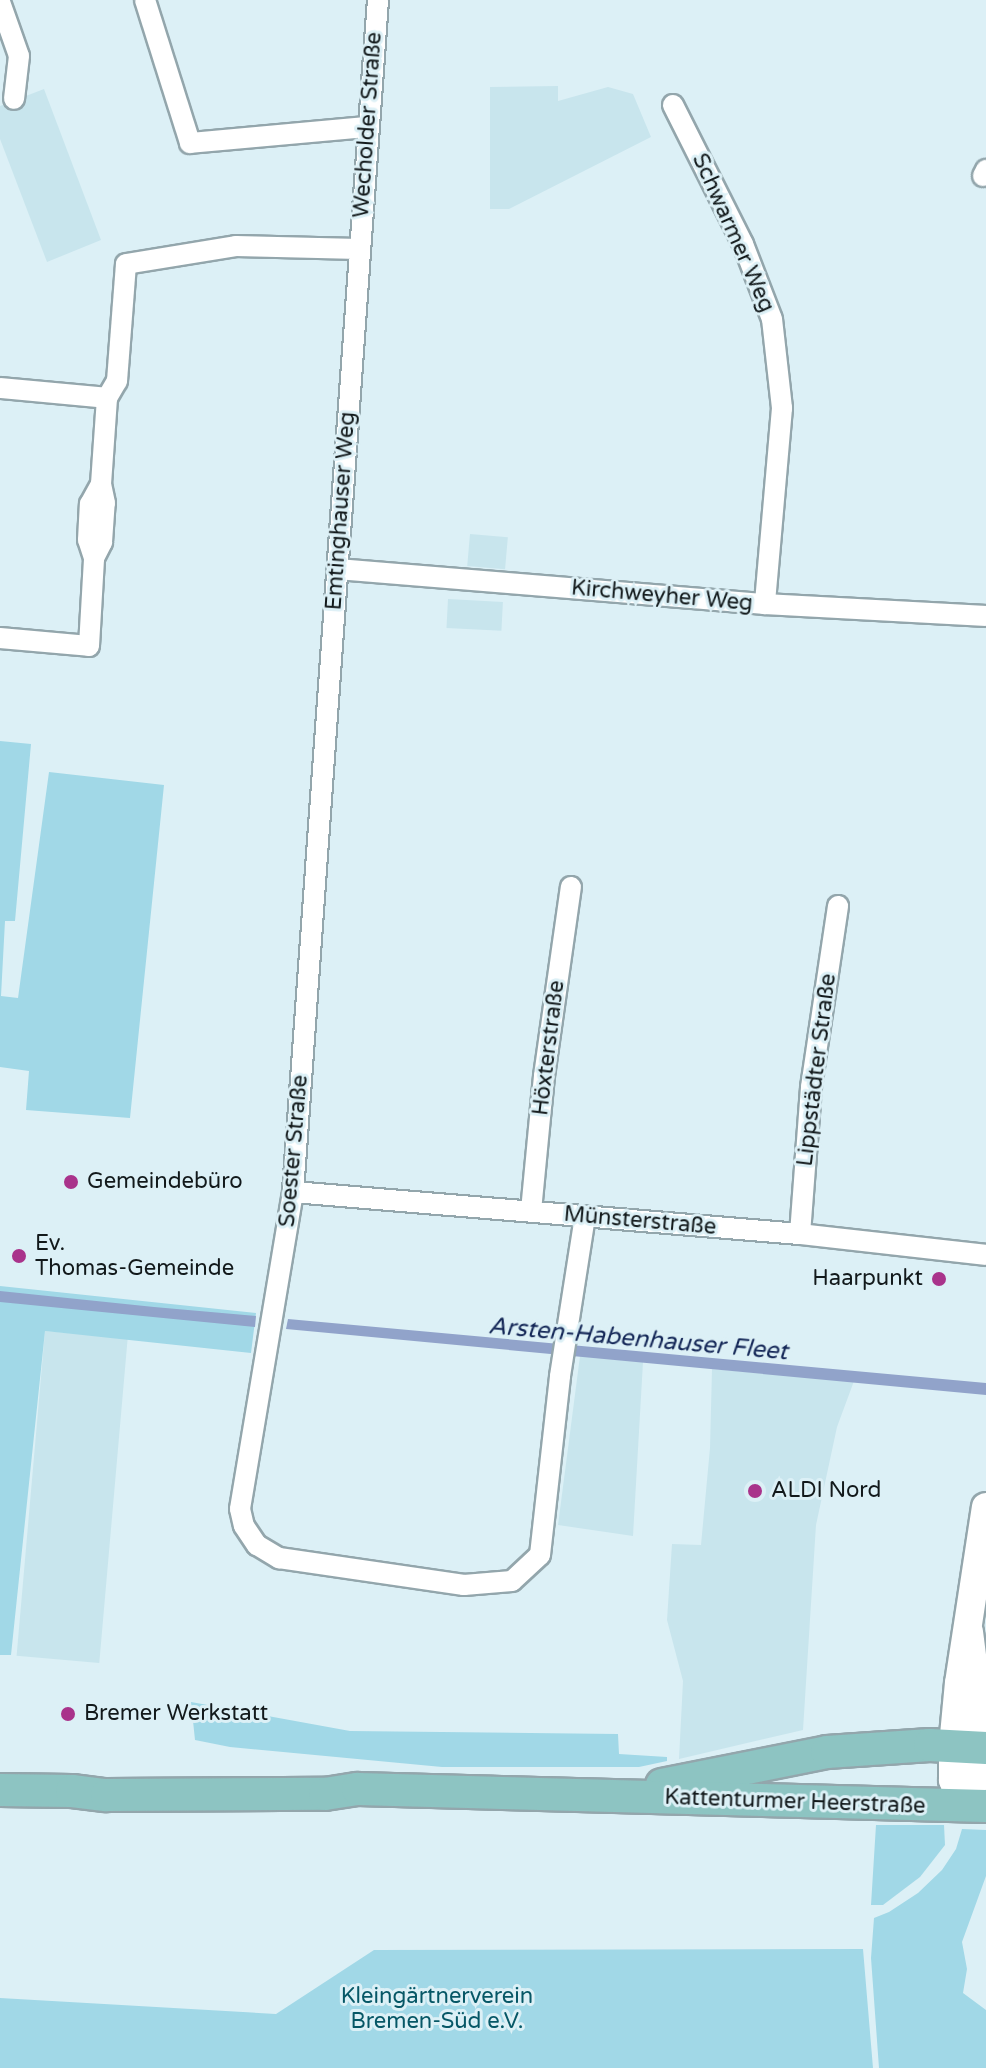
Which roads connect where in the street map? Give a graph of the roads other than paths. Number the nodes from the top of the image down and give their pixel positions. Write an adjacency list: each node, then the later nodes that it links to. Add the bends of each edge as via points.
1 (145, 0): 6 (street, via 190,143)
2 (378, 0): 6 (street, Wecholder Straße)
3 (0, 2): 4 (street, via 19,56)
4 (14, 99)
5 (673, 105): 11 (street, Schwarmer Weg, via 743,244 772,319 782,408)
6 (367, 127): 7 (street, Wecholder Straße)
7 (359, 249): 9 (street, via 236,246 126,264 117,381); 10 (street, Emtinghauser Weg)
8 (0, 388): 9 (street)
9 (107, 398): 13 (street, via 101,484 90,504 88,540 94,558 89,646)
10 (338, 569): 11 (street, Kirchweyher Weg); 14 (street, Emtinghauser Weg)
11 (765, 604): 12 (street, Kirchweyher Weg)
12 (986, 616)
13 (0, 638)
14 (320, 772): 17 (street, Soester Straße)
15 (571, 887): 18 (street, Höxterstraße)
16 (838, 906): 20 (street, Lippstädter Straße, via 811,1087)
17 (293, 1192): 18 (street, Münsterstraße); 19 (street, Soester Straße, via 240,1509 244,1526 257,1545 279,1558 464,1585 512,1581 540,1555)
18 (531, 1211): 19 (street, Münsterstraße)
19 (585, 1217): 20 (street, Münsterstraße)
20 (800, 1234): 21 (street, Münsterstraße)
21 (986, 1255)
22 (986, 1507): 23 (street, via 959,1683)
23 (972, 1747): 25 (main road, Kattenturmer Heerstraße, via 827,1752); 26 (street)
24 (0, 1790): 25 (main road, Kattenturmer Heerstraße, via 121,1795 325,1794 358,1789)
25 (604, 1797): 26 (main road, Kattenturmer Heerstraße)
26 (975, 1806)

